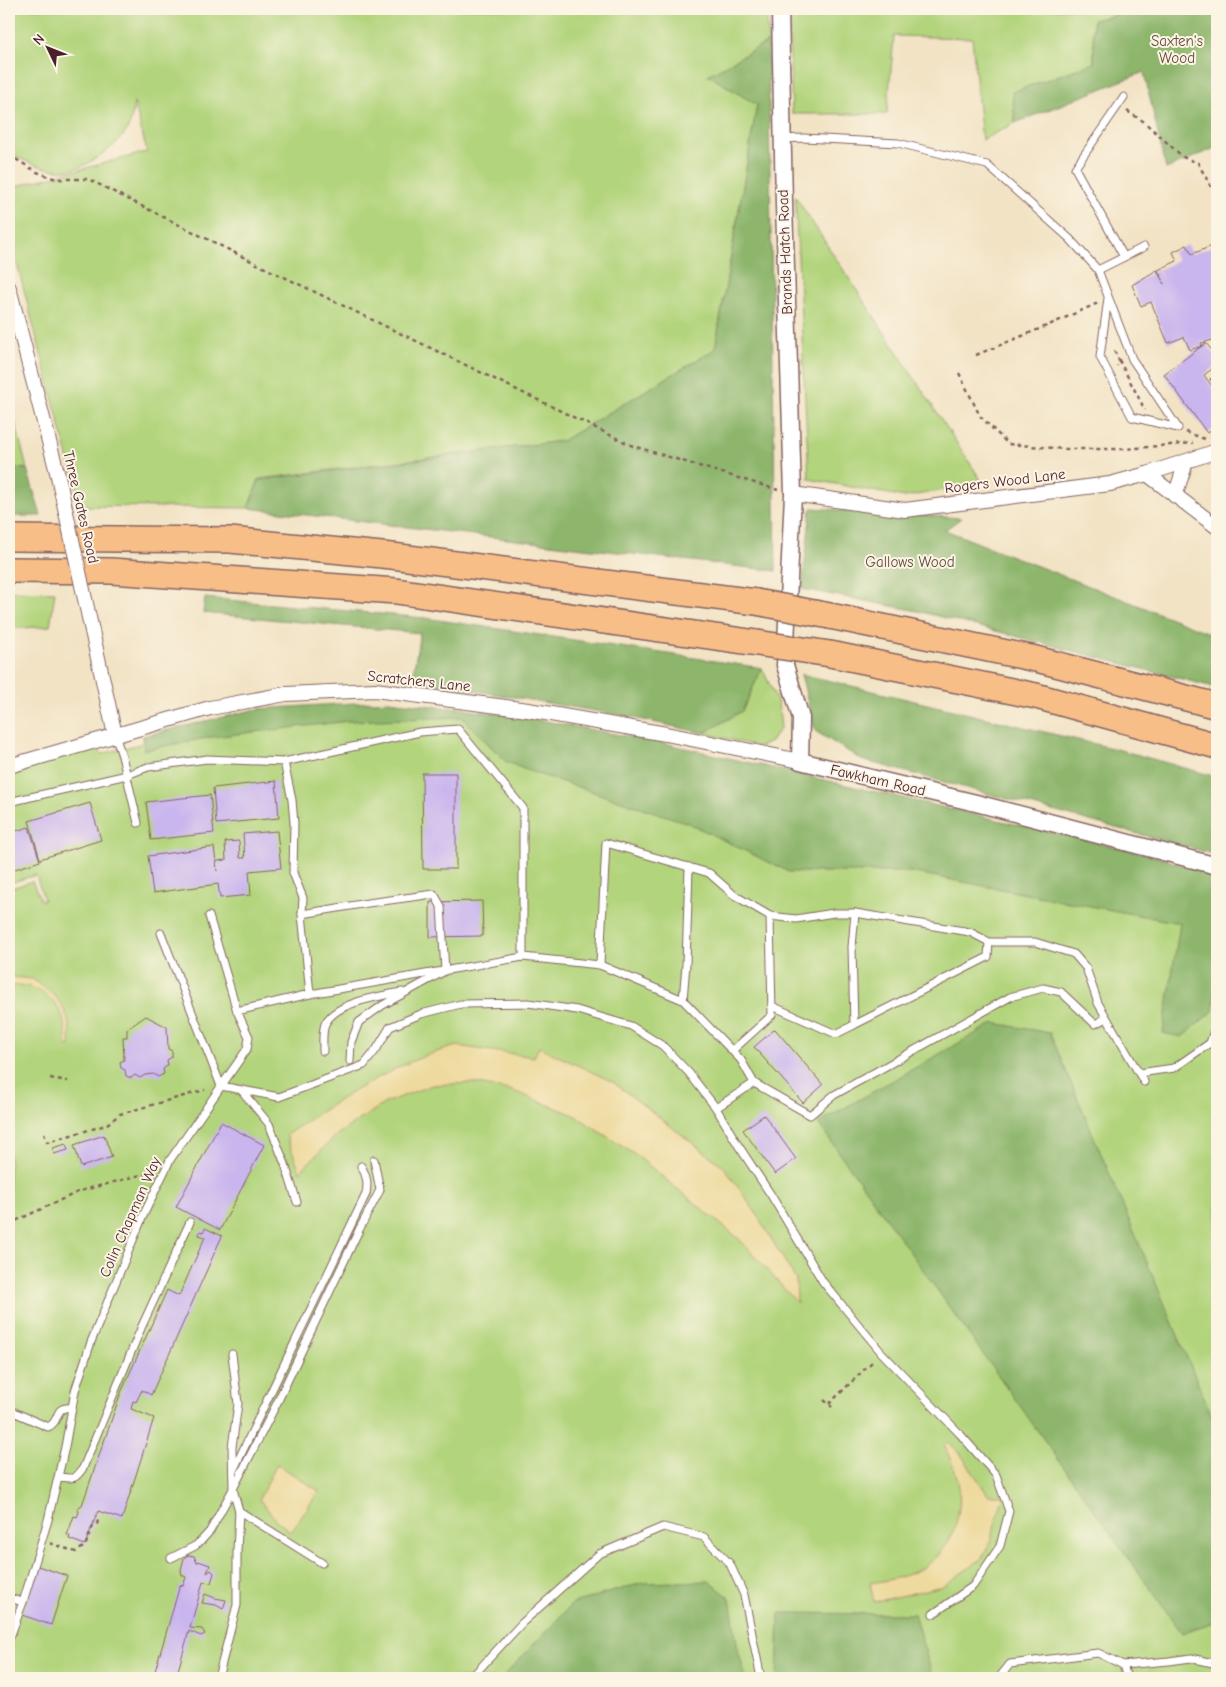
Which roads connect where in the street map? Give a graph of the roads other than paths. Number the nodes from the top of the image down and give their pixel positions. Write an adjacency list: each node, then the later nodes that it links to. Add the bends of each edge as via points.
1 (780, 9): 3 (street, Brands Hatch Road)
2 (1124, 97): 5 (lane, via 1075,168)
3 (782, 139): 6 (lane, via 898,143 987,165 1070,239); 12 (street, Brands Hatch Road)
4 (1144, 247): 5 (lane)
5 (1124, 257): 6 (lane)
6 (1098, 270): 8 (lane)
7 (9, 288): 18 (street, Three Gates Road, bridge, via 58,476)
8 (1108, 298): 8 (lane, via 1132,359 1178,428 1132,417 1100,357)
9 (1217, 451): 10 (street, Rogers Wood Lane)
10 (1186, 462): 11 (street, Rogers Wood Lane); 13 (street)
11 (1147, 474): 12 (street, Rogers Wood Lane, via 1110,484 906,510); 13 (street)
12 (793, 494): 21 (street, via 785,665 801,718)
13 (1175, 496): 14 (street)
14 (1217, 527)
15 (9, 538): 17 (highway, bridge, via 230,540 392,556 756,602 1036,658)
16 (9, 570): 19 (highway, bridge, via 111,571 396,591 757,643 830,654 1036,696)
17 (1217, 706)
18 (116, 735): 21 (street, Scratchers Lane, via 210,708 286,694 375,690 538,712); 22 (street, Scratchers Lane); 23 (lane)
19 (1217, 746)
20 (284, 762): 23 (lane, via 207,759 148,767); 29 (lane, via 292,800 294,873 303,898); 34 (lane, via 420,732 458,729 523,808)
21 (800, 762): 26 (street, Fawkham Road, via 976,802)
22 (9, 766)
23 (127, 775): 24 (lane); 25 (lane)
24 (9, 802)
25 (138, 823)
26 (1217, 866)
27 (689, 867): 31 (lane, via 709,873 734,895); 35 (lane, via 606,844); 39 (lane)
28 (855, 913): 31 (lane, via 796,919); 33 (lane, via 970,932); 44 (lane, via 852,947)
29 (302, 914): 36 (lane, via 434,894 441,906); 38 (lane)
30 (209, 916): 41 (lane)
31 (770, 916): 40 (lane)
32 (161, 933): 51 (lane)
33 (989, 942): 42 (lane, via 1035,942 1074,954 1086,968); 44 (lane, via 988,957)
34 (523, 957): 35 (lane); 36 (lane)
35 (600, 965): 39 (lane)
36 (445, 970): 37 (lane); 38 (lane)
37 (407, 991): 46 (lane, via 369,998 341,1008 326,1022); 47 (lane, via 359,1022)
38 (310, 994): 41 (lane)
39 (683, 1000): 45 (lane)
40 (772, 1006): 44 (lane, via 836,1034); 45 (lane, via 772,1015)
41 (237, 1011): 51 (lane, Colin Chapman Way, via 249,1037 249,1045)
42 (1106, 1018): 48 (lane); 50 (lane, via 1095,1024 1061,992 1043,988 1010,997 834,1095 810,1115)
43 (1217, 1022): 48 (lane, via 1210,1043 1174,1068)
44 (854, 1025)
45 (732, 1050): 50 (lane)
46 (323, 1051)
47 (350, 1061)
48 (1139, 1073): 49 (lane)
49 (1144, 1082)
50 (754, 1084): 53 (lane)
51 (221, 1086): 52 (lane); 59 (lane, Colin Chapman Way, via 165,1168 91,1342)
52 (242, 1091): 53 (lane, via 279,1097 348,1072 364,1065 390,1026 421,1014 461,1004 528,1003 577,1010 631,1026 663,1046 690,1072); 56 (lane, via 269,1124)
53 (716, 1108): 69 (lane, via 824,1282 881,1352 996,1475 1009,1511 1000,1546 973,1586)
54 (374, 1160): 63 (lane, via 380,1190)
55 (361, 1166): 61 (lane, via 368,1182 366,1194)
56 (297, 1202)
57 (190, 1222): 62 (lane, via 142,1326 83,1468 74,1478)
58 (232, 1354): 61 (lane, via 238,1404 232,1447)
59 (72, 1408): 60 (lane, via 61,1409 49,1427); 62 (lane, Colin Chapman Way)
60 (9, 1410)
61 (233, 1471): 63 (lane)
62 (59, 1477): 68 (lane, Colin Chapman Way)
63 (233, 1489): 64 (lane); 65 (lane, via 201,1542)
64 (239, 1511): 66 (lane); 73 (lane, via 237,1605)
65 (171, 1558)
66 (322, 1563)
67 (9, 1598): 68 (lane)
68 (22, 1602): 70 (lane, Colin Chapman Way)
69 (933, 1614)
70 (9, 1640)
71 (1217, 1664): 72 (lane, via 1191,1658)
72 (1125, 1672): 76 (lane, via 1098,1653 1010,1664)
73 (218, 1678)
74 (471, 1678): 75 (lane, via 522,1623 599,1554 663,1526 704,1537 730,1564 744,1595)
75 (761, 1678)
76 (999, 1678)

